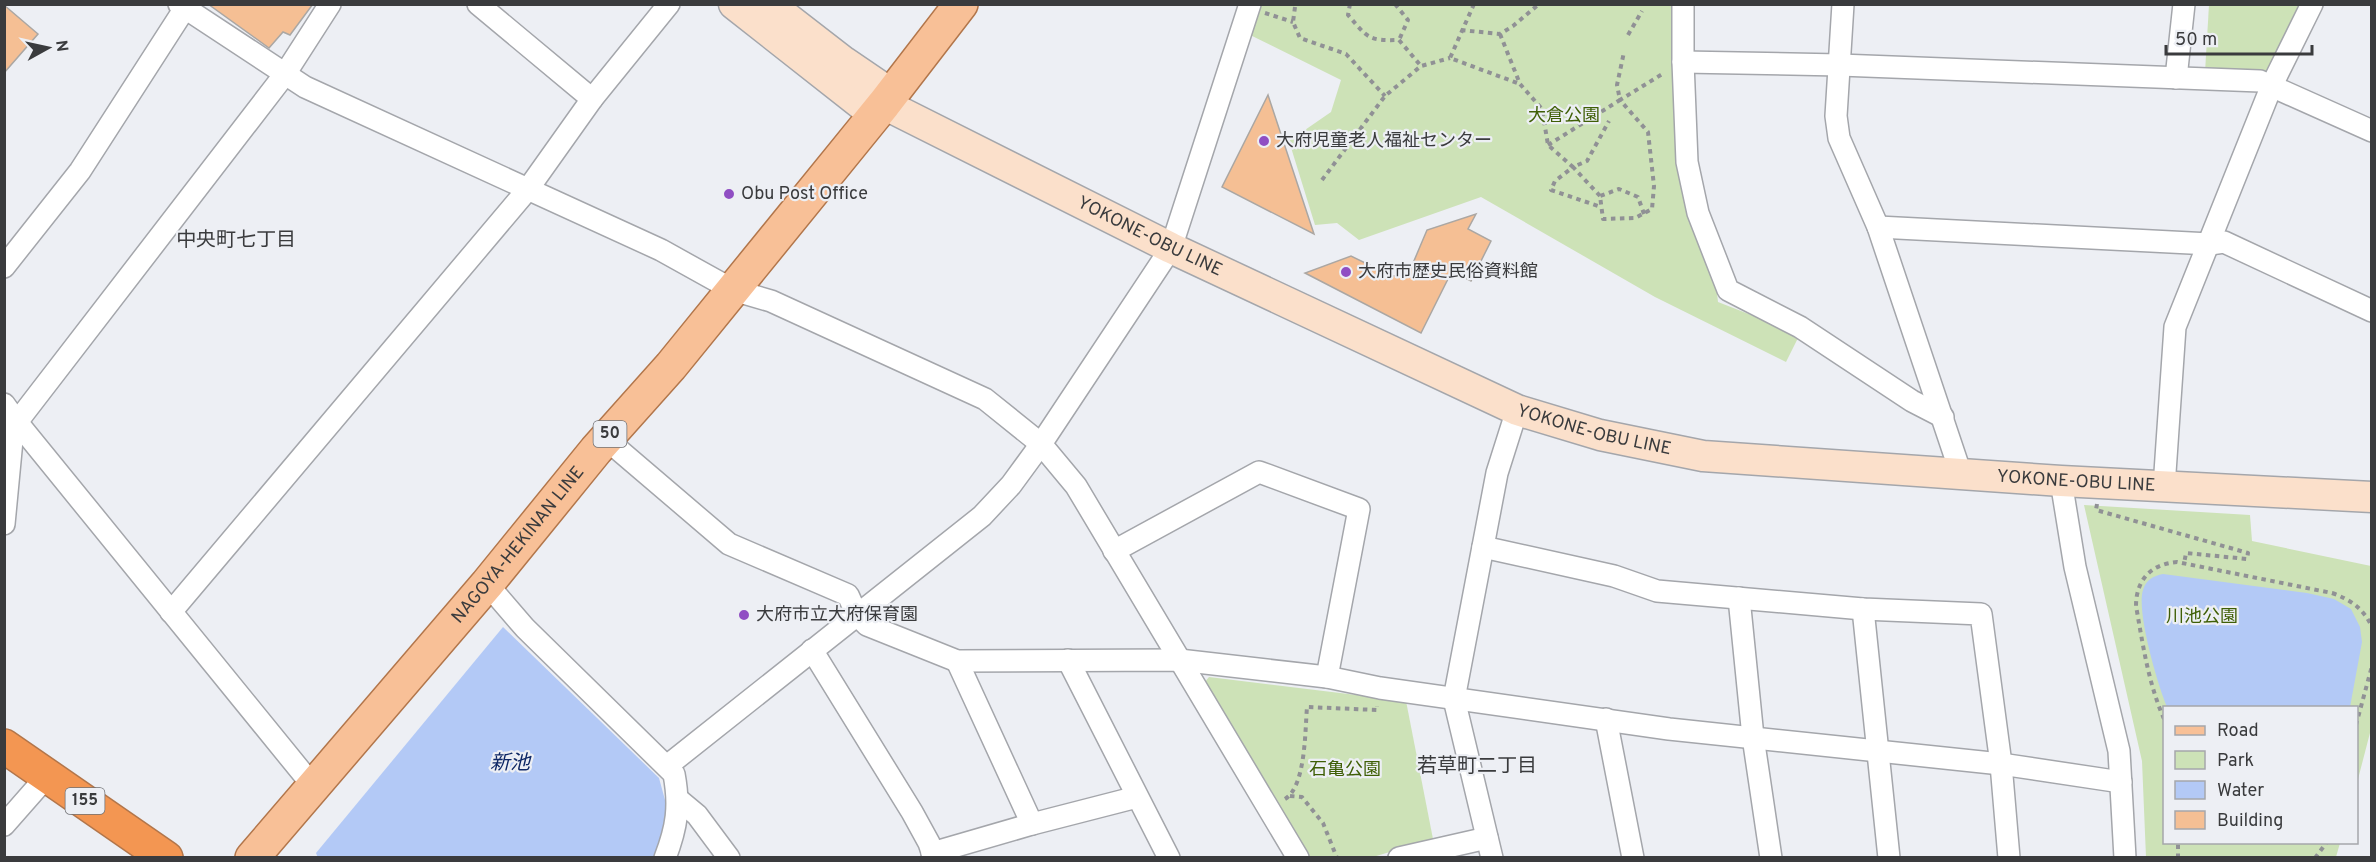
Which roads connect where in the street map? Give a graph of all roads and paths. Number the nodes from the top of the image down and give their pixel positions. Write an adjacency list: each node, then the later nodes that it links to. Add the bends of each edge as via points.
1 (330, 4): 29 (street)
2 (478, 4): 34 (street)
3 (669, 4): 34 (street)
4 (734, 4): 36 (main road)
5 (769, 4): 36 (main road, via 844,62)
6 (961, 4): 36 (main road, NAGOYA-HEKINAN LINE / 50)
7 (1350, 4): 23 (path, via 1347,15 1366,35 1375,40)
8 (1395, 4): 23 (path, via 1408,20)
9 (1474, 4): 20 (path)
10 (1683, 4): 26 (street)
11 (1843, 4): 27 (street)
12 (2184, 4): 30 (street)
13 (2312, 4): 32 (street)
14 (182, 6): 29 (street); 49 (street, via 80,171)
15 (1537, 6): 21 (path)
16 (1250, 7): 19 (path); 48 (street)
17 (1295, 7): 19 (path)
18 (1642, 11): 22 (path)
19 (1293, 22): 33 (path, via 1300,38 1346,54)
20 (1461, 30): 21 (path); 25 (path)
21 (1500, 34): 31 (path)
22 (1628, 35)
23 (1400, 40): 28 (path)
24 (1624, 52): 35 (path, via 1617,85)
25 (1450, 58): 28 (path); 31 (path)
26 (1677, 65): 27 (street); 35 (path); 54 (street, via 1687,162 1698,213 1728,290 1800,327)
27 (1840, 65): 30 (street); 46 (street, via 1836,116 1839,138)
28 (1421, 66): 33 (path)
29 (285, 74): 42 (street, via 305,87); 55 (street)
30 (2176, 78): 32 (street, via 2260,81)
31 (1520, 84): 39 (path, via 1542,109)
32 (2272, 85): 38 (street); 47 (street)
33 (1385, 96): 41 (path)
34 (592, 99): 42 (street)
35 (1620, 100): 39 (path); 45 (path, via 1648,132 1654,186 1652,209)
36 (884, 104): 48 (main road, YOKONE-OBU LINE); 50 (main road, NAGOYA-HEKINAN LINE / 50)
37 (1609, 120): 40 (path, via 1587,161)
38 (2372, 130)
39 (1548, 145): 40 (path)
40 (1573, 166): 43 (path); 44 (path, via 1555,181 1551,190)
41 (1322, 180)
42 (528, 189): 50 (street, via 661,250); 70 (street)
43 (1600, 196): 44 (path); 45 (path, via 1620,189 1638,197)
44 (1601, 207): 45 (path, via 1602,219)
45 (1644, 214)
46 (1878, 227): 47 (street); 54 (street)
47 (2210, 244): 51 (street, via 2223,242); 61 (street, via 2175,327)
48 (1171, 248): 53 (main road, YOKONE-OBU LINE); 57 (street)
49 (4, 267)
50 (733, 290): 56 (main road, NAGOYA-HEKINAN LINE / 50); 57 (street, via 771,301 985,399)
51 (2372, 311)
52 (4, 404): 55 (street)
53 (1517, 410): 58 (main road, YOKONE-OBU LINE, via 1600,435 1703,456); 64 (street, via 1497,473)
54 (1943, 417): 58 (street)
55 (17, 422): 63 (street); 70 (street)
56 (606, 439): 67 (main road, NAGOYA-HEKINAN LINE / 50); 71 (street, via 729,544 848,595)
57 (1041, 444): 65 (street, via 1076,486); 71 (street, via 982,516)
58 (1961, 474): 59 (main road, YOKONE-OBU LINE)
59 (2061, 481): 60 (main road, YOKONE-OBU LINE); 90 (street, via 2075,567 2119,751)
60 (2099, 483): 61 (main road, YOKONE-OBU LINE); 66 (path, via 2096,510 2248,553 2247,559 2186,553)
61 (2164, 487): 62 (main road, YOKONE-OBU LINE)
62 (2372, 497)
63 (4, 524)
64 (1483, 547): 68 (street, via 1614,576 1657,591); 79 (street)
65 (1114, 551): 75 (street); 78 (street, via 1259,472 1359,509)
66 (2184, 564): 72 (path, via 2332,593 2364,611); 81 (path, via 2168,563 2152,569 2141,582 2136,597 2148,675)
67 (487, 584): 88 (street, via 525,628); 91 (main road, NAGOYA-HEKINAN LINE / 50)
68 (1739, 598): 69 (street); 84 (street)
69 (1863, 609): 86 (street); 87 (street, via 1981,614)
70 (171, 612): 91 (street)
71 (857, 615): 73 (street); 76 (street, via 867,625)
72 (2372, 627)
73 (812, 650): 88 (street); 100 (street, via 912,812)
74 (1068, 660): 75 (street); 76 (street); 93 (street)
75 (1179, 660): 78 (street); 95 (street)
76 (957, 661): 96 (street)
77 (2372, 666): 82 (path)
78 (1327, 677): 79 (street)
79 (1454, 699): 83 (street); 99 (street)
80 (1377, 710): 92 (path, via 1307,707 1301,771)
81 (2163, 716)
82 (2358, 717)
83 (1606, 719): 84 (street); 109 (street)
84 (1753, 737): 86 (street); 110 (street)
85 (4, 746): 89 (highway, 155)
86 (1879, 753): 87 (street); 111 (street)
87 (2001, 764): 90 (street); 112 (street)
88 (667, 766): 94 (street, via 674,774)
89 (48, 775): 97 (street); 101 (highway, 155)
90 (2121, 782): 113 (street)
91 (313, 786): 102 (main road, NAGOYA-HEKINAN LINE / 50)
92 (1290, 796): 95 (path); 107 (path, via 1302,797 1323,823)
93 (1137, 797): 96 (street); 105 (street)
94 (679, 800): 103 (street); 104 (street, via 697,815)
95 (1270, 809): 106 (street)
96 (1032, 824): 100 (street)
97 (4, 825)
98 (2325, 844): 114 (path)
99 (1490, 848): 108 (street)
100 (933, 855)
101 (166, 858)
102 (252, 858)
103 (665, 858)
104 (729, 858)
105 (1169, 858)
106 (1298, 858)
107 (1337, 858)
108 (1399, 858)
109 (1633, 858)
110 (1771, 858)
111 (1889, 858)
112 (2009, 858)
113 (2125, 858)
114 (2316, 858)

